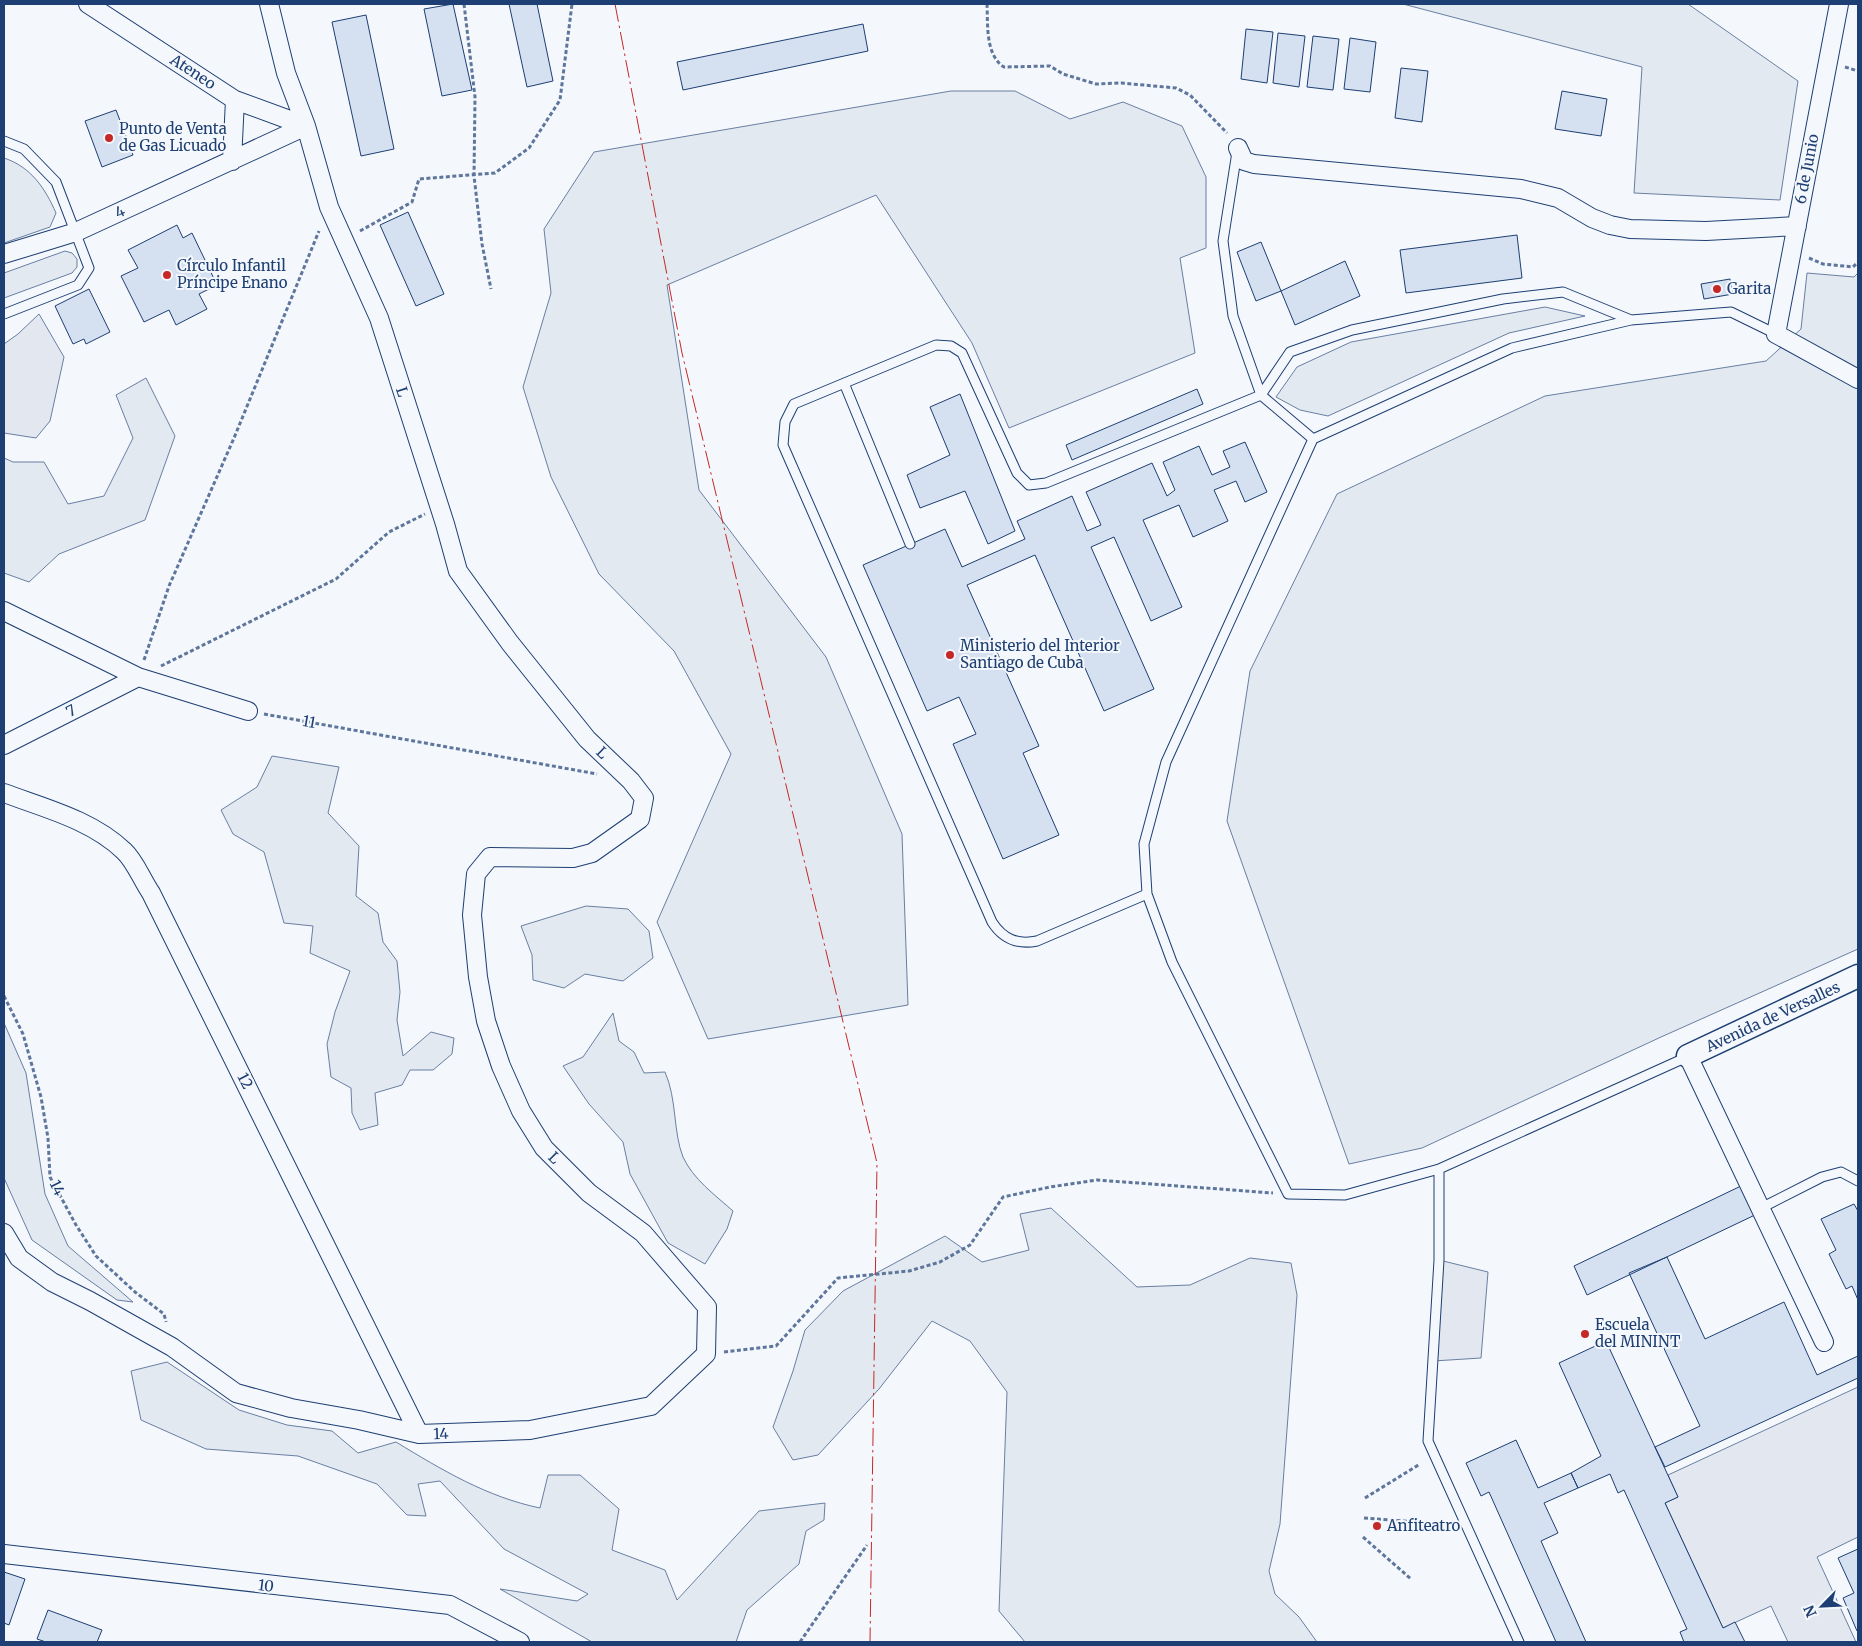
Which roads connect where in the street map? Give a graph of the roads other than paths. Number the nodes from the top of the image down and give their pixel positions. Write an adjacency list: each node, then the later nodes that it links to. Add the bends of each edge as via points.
1 (88, 4): 4 (street, Ateneo)
2 (269, 4): 5 (street, L, via 286,73)
3 (1839, 4): 9 (street, 6 de Junio)
4 (235, 100): 5 (street, Ateneo); 8 (street)
5 (306, 126): 8 (street, 4); 33 (street, L, via 329,207 379,318 458,572 587,739 644,798 640,819 592,853 573,858 490,857 476,874 472,915 478,977 486,1022 521,1111 544,1148 590,1194 643,1233 707,1307)
6 (4, 140): 10 (lane, via 24,149 56,182)
7 (1238, 148): 9 (street, via 1244,161 1254,164 1521,189 1558,198 1610,226 1630,229 1706,232); 17 (lane, via 1223,241 1233,316)
8 (232, 161): 10 (street, 4)
9 (1797, 226): 14 (street, 6 de Junio)
10 (76, 232): 11 (street, 4); 12 (lane, via 90,268 78,285)
11 (4, 254)
12 (4, 314)
13 (1631, 320): 14 (lane, via 1731,312); 17 (lane, via 1563,292 1503,299 1352,330 1290,352); 18 (lane, via 1512,348)
14 (1776, 334): 15 (street)
15 (1858, 379)
16 (844, 383): 17 (lane, via 936,345 951,346 962,352 1017,473 1029,485 1046,483); 19 (lane); 25 (lane, via 794,404 784,422 783,445 992,922 1000,935 1022,944 1038,941)
17 (1260, 395): 18 (lane)
18 (1313, 439): 25 (lane, via 1166,762 1144,844)
19 (910, 544)
20 (4, 611): 21 (street)
21 (138, 677): 22 (street); 23 (street, 7)
22 (248, 711)
23 (4, 745)
24 (4, 793): 34 (street, 12, via 103,834 125,852 155,902)
25 (1147, 894): 28 (lane, via 1172,962 1288,1194 1345,1195)
26 (1858, 976): 27 (street, Avenida de Versalles)
27 (1688, 1056): 28 (lane); 30 (street)
28 (1439, 1169): 37 (lane, via 1439,1260 1428,1441)
29 (1858, 1181): 30 (lane, via 1841,1172 1822,1177)
30 (1761, 1208): 32 (street)
31 (4, 1234): 34 (street, 14, via 19,1258 52,1282 172,1347 236,1393 291,1408)
32 (1824, 1342)
33 (706, 1354): 34 (street, 14, via 651,1406 530,1430)
34 (419, 1434)
35 (4, 1554): 36 (street, 10, via 450,1605)
36 (520, 1642)
37 (1519, 1642)

